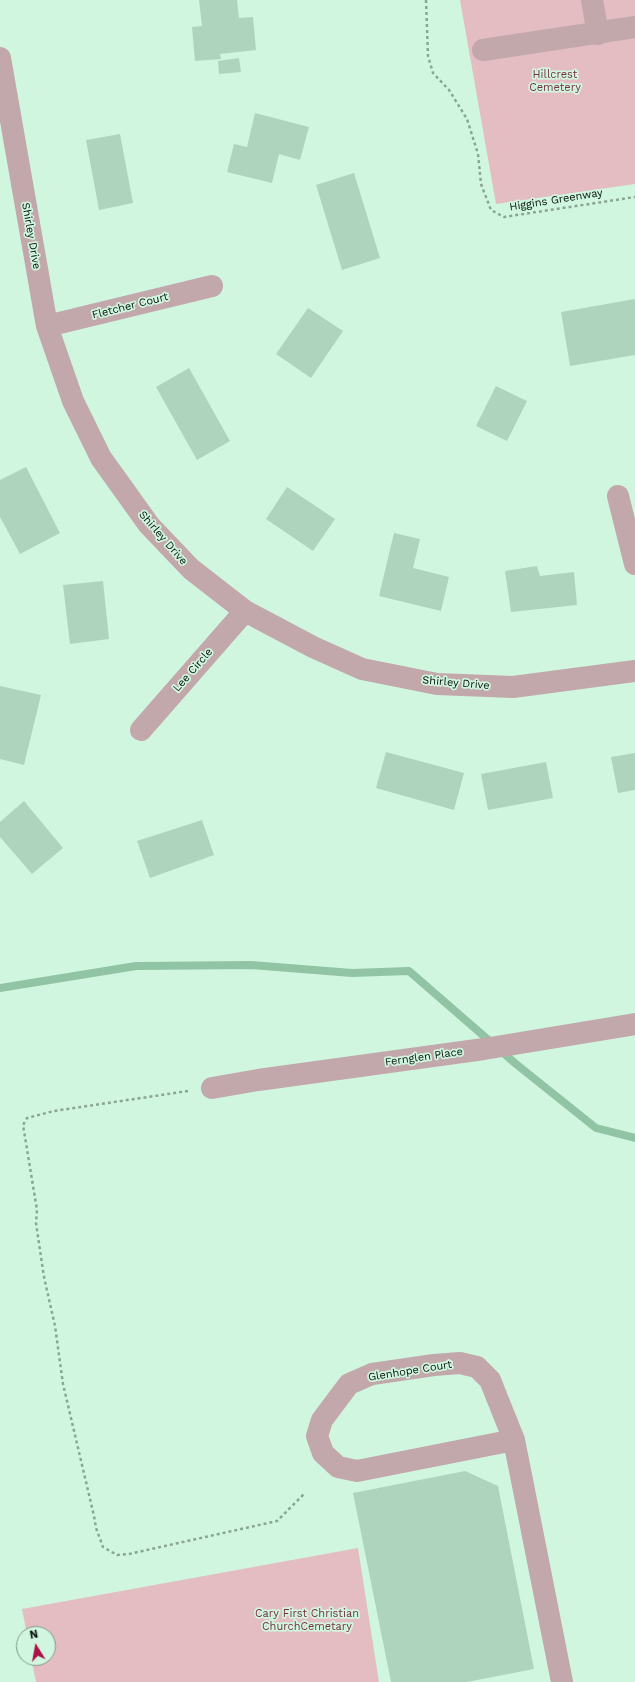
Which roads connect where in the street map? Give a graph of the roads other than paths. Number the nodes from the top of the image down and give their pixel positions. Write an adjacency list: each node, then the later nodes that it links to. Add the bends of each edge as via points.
1 (592, 0): 3 (street)
2 (635, 27): 3 (street)
3 (598, 34): 4 (street)
4 (483, 50)
5 (0, 58): 7 (street, Shirley Drive)
6 (212, 286): 7 (street, Fletcher Court)
7 (47, 326): 10 (street, Shirley Drive, via 73,401 101,458 149,525 191,569)
8 (618, 496): 9 (street)
9 (635, 564)
10 (245, 611): 11 (street, Shirley Drive, via 362,669 438,684 513,686); 12 (street, Lee Circle)
11 (635, 671)
12 (141, 730)
13 (635, 1024): 14 (street, Fernglen Place, via 484,1049)
14 (212, 1088)
15 (514, 1440): 15 (street, Glenhope Court, via 490,1380 477,1367 460,1363 372,1374 348,1384 322,1420 317,1436 323,1453 338,1467 357,1471); 16 (street, Glenhope Court)
16 (562, 1682)

